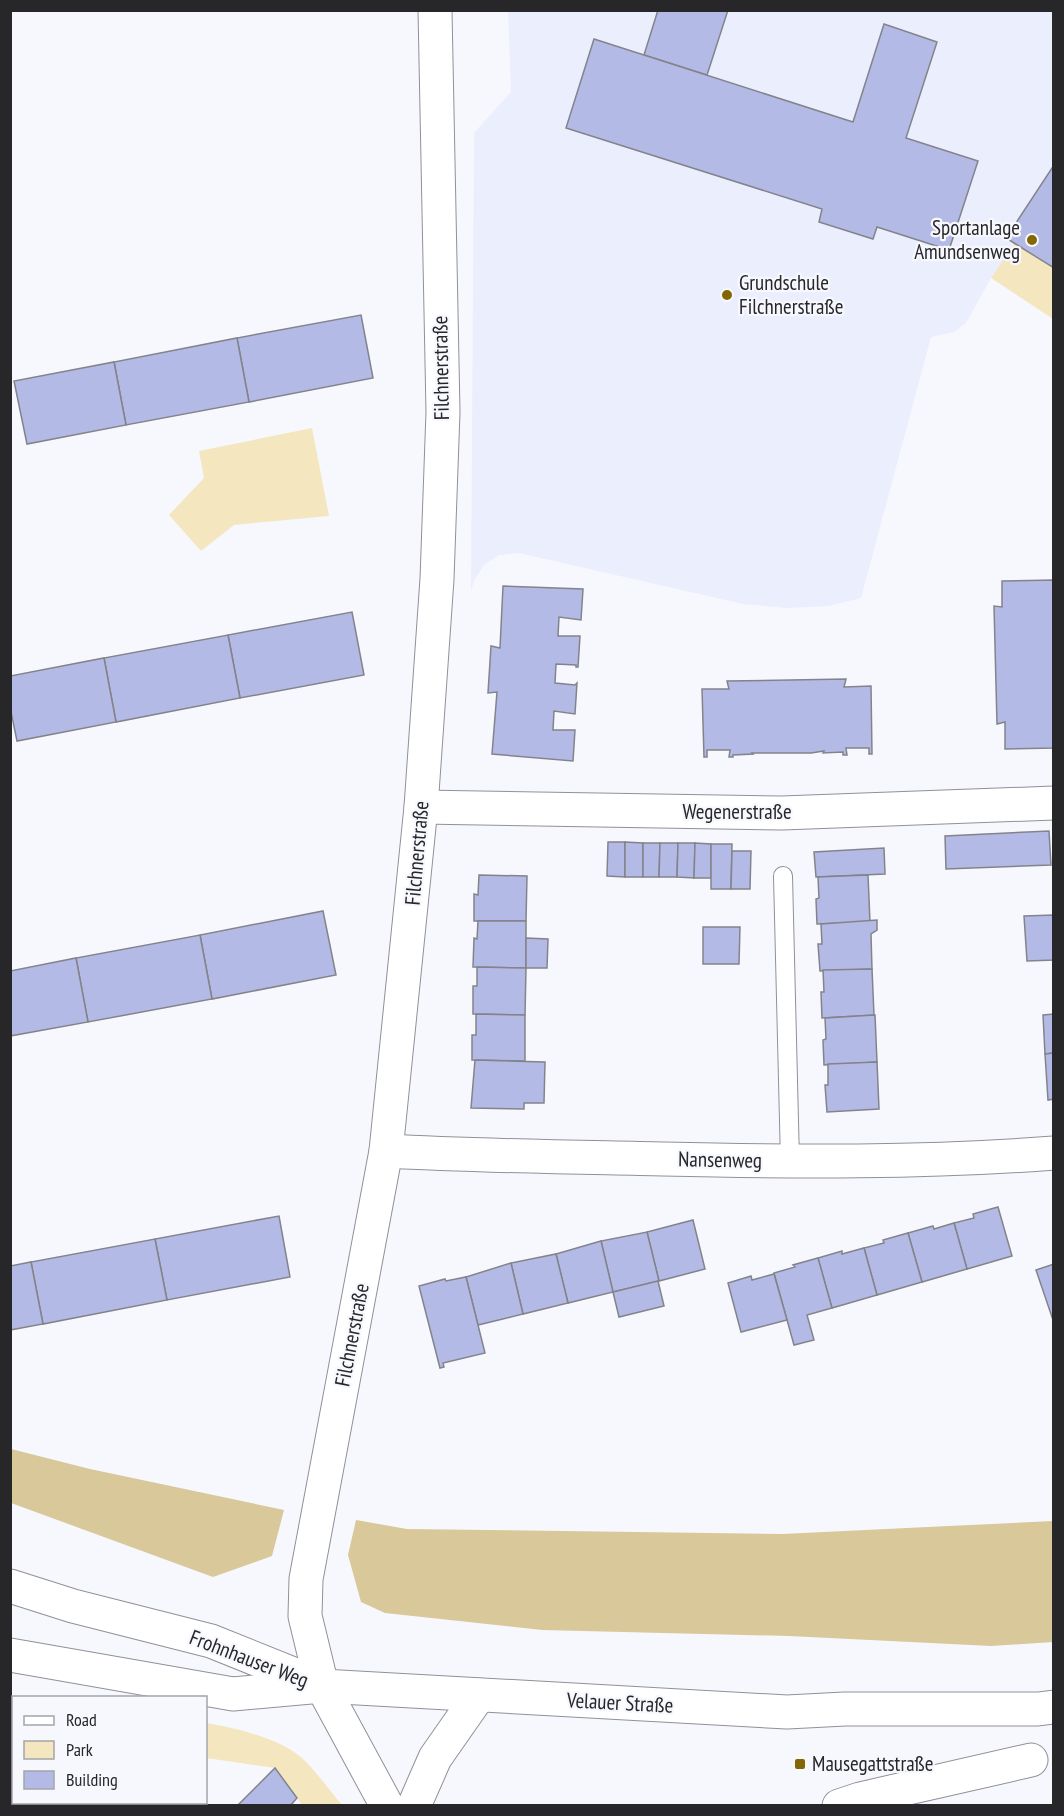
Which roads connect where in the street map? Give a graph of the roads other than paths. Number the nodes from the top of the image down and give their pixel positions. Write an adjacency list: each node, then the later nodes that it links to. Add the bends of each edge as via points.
1 (435, 10): 3 (street, Filchnerstraße, via 443,412 437,579)
2 (1053, 803): 3 (street, Wegenerstraße, via 782,813)
3 (421, 807): 5 (street, Filchnerstraße)
4 (783, 876): 7 (lane)
5 (386, 1151): 7 (street, Nansenweg); 10 (street, Filchnerstraße, via 306,1579 305,1616)
6 (1053, 1153): 7 (street, Nansenweg)
7 (790, 1162)
8 (10, 1586): 10 (street, Frohnhauser Weg, via 212,1641)
9 (10, 1655): 10 (street, Frohnhauser Weg, via 233,1694)
10 (322, 1686): 11 (street, Velauer Straße); 14 (street)
11 (479, 1695): 12 (street, Velauer Straße, via 786,1712); 15 (street, via 435,1758)
12 (1053, 1707)
13 (1031, 1760): 16 (street)
14 (387, 1806)
15 (414, 1806)
16 (839, 1806)

